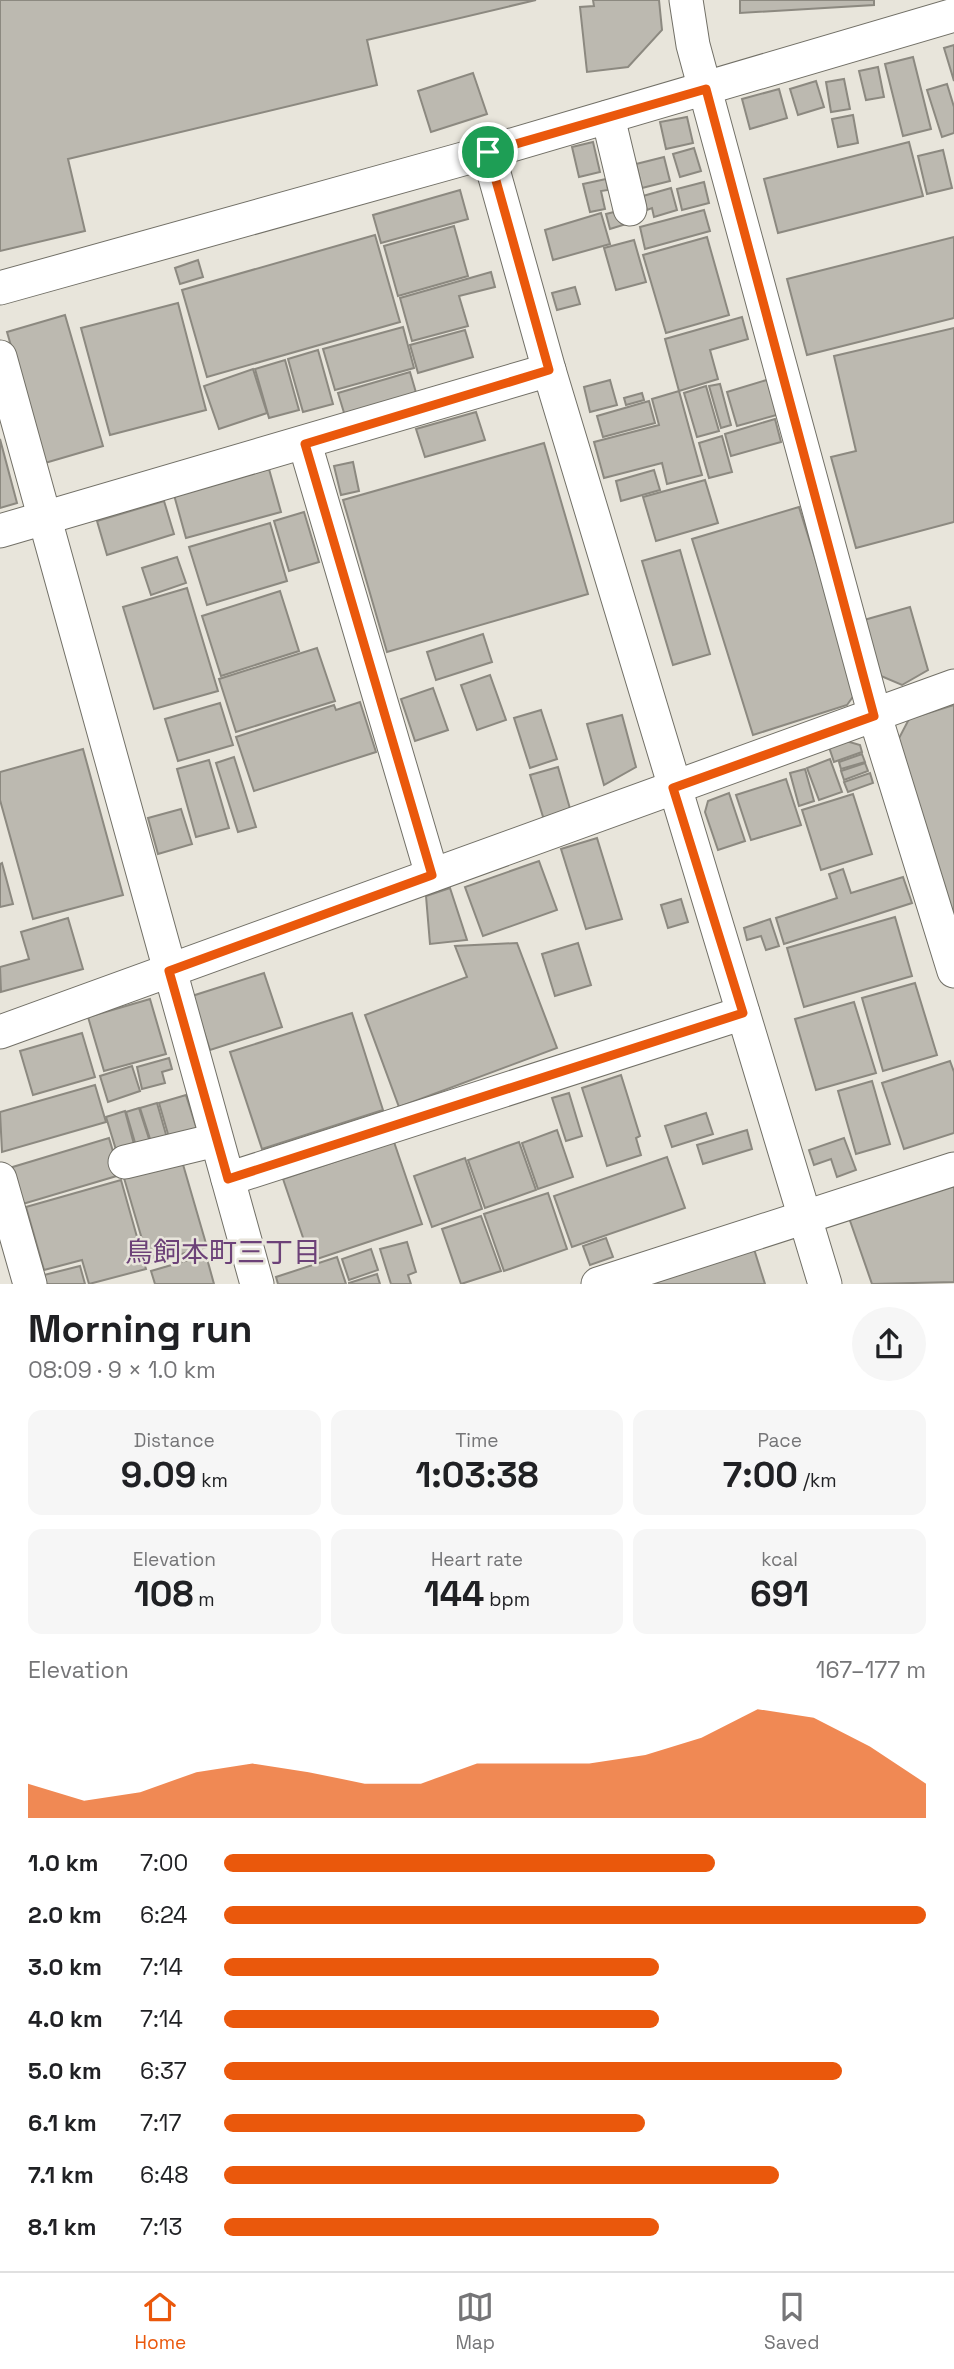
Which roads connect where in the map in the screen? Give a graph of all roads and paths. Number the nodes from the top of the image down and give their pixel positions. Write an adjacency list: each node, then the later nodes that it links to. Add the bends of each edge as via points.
1 (686, 0): 3 (street)
2 (954, 15): 3 (street)
3 (706, 89): 4 (street); 14 (street)
4 (608, 117): 5 (street); 6 (street)
5 (488, 152): 7 (street); 9 (street)
6 (630, 209)
7 (0, 288)
8 (0, 357): 11 (street)
9 (549, 370): 10 (street); 15 (street)
10 (305, 444): 11 (street); 16 (street)
11 (44, 519): 12 (street); 17 (street)
12 (0, 531)
13 (954, 686): 14 (street)
14 (874, 716): 15 (street); 18 (street)
15 (673, 788): 16 (street); 19 (street)
16 (432, 875): 17 (street)
17 (169, 971): 20 (street); 21 (street)
18 (954, 971)
19 (743, 1013): 25 (street); 26 (street)
20 (0, 1032)
21 (216, 1140): 22 (street); 25 (street)
22 (125, 1162)
23 (954, 1169): 26 (street)
24 (0, 1179): 27 (street)
25 (228, 1179): 28 (street)
26 (807, 1218): 29 (street); 30 (street)
27 (30, 1284)
28 (257, 1284)
29 (598, 1284)
30 (825, 1284)

